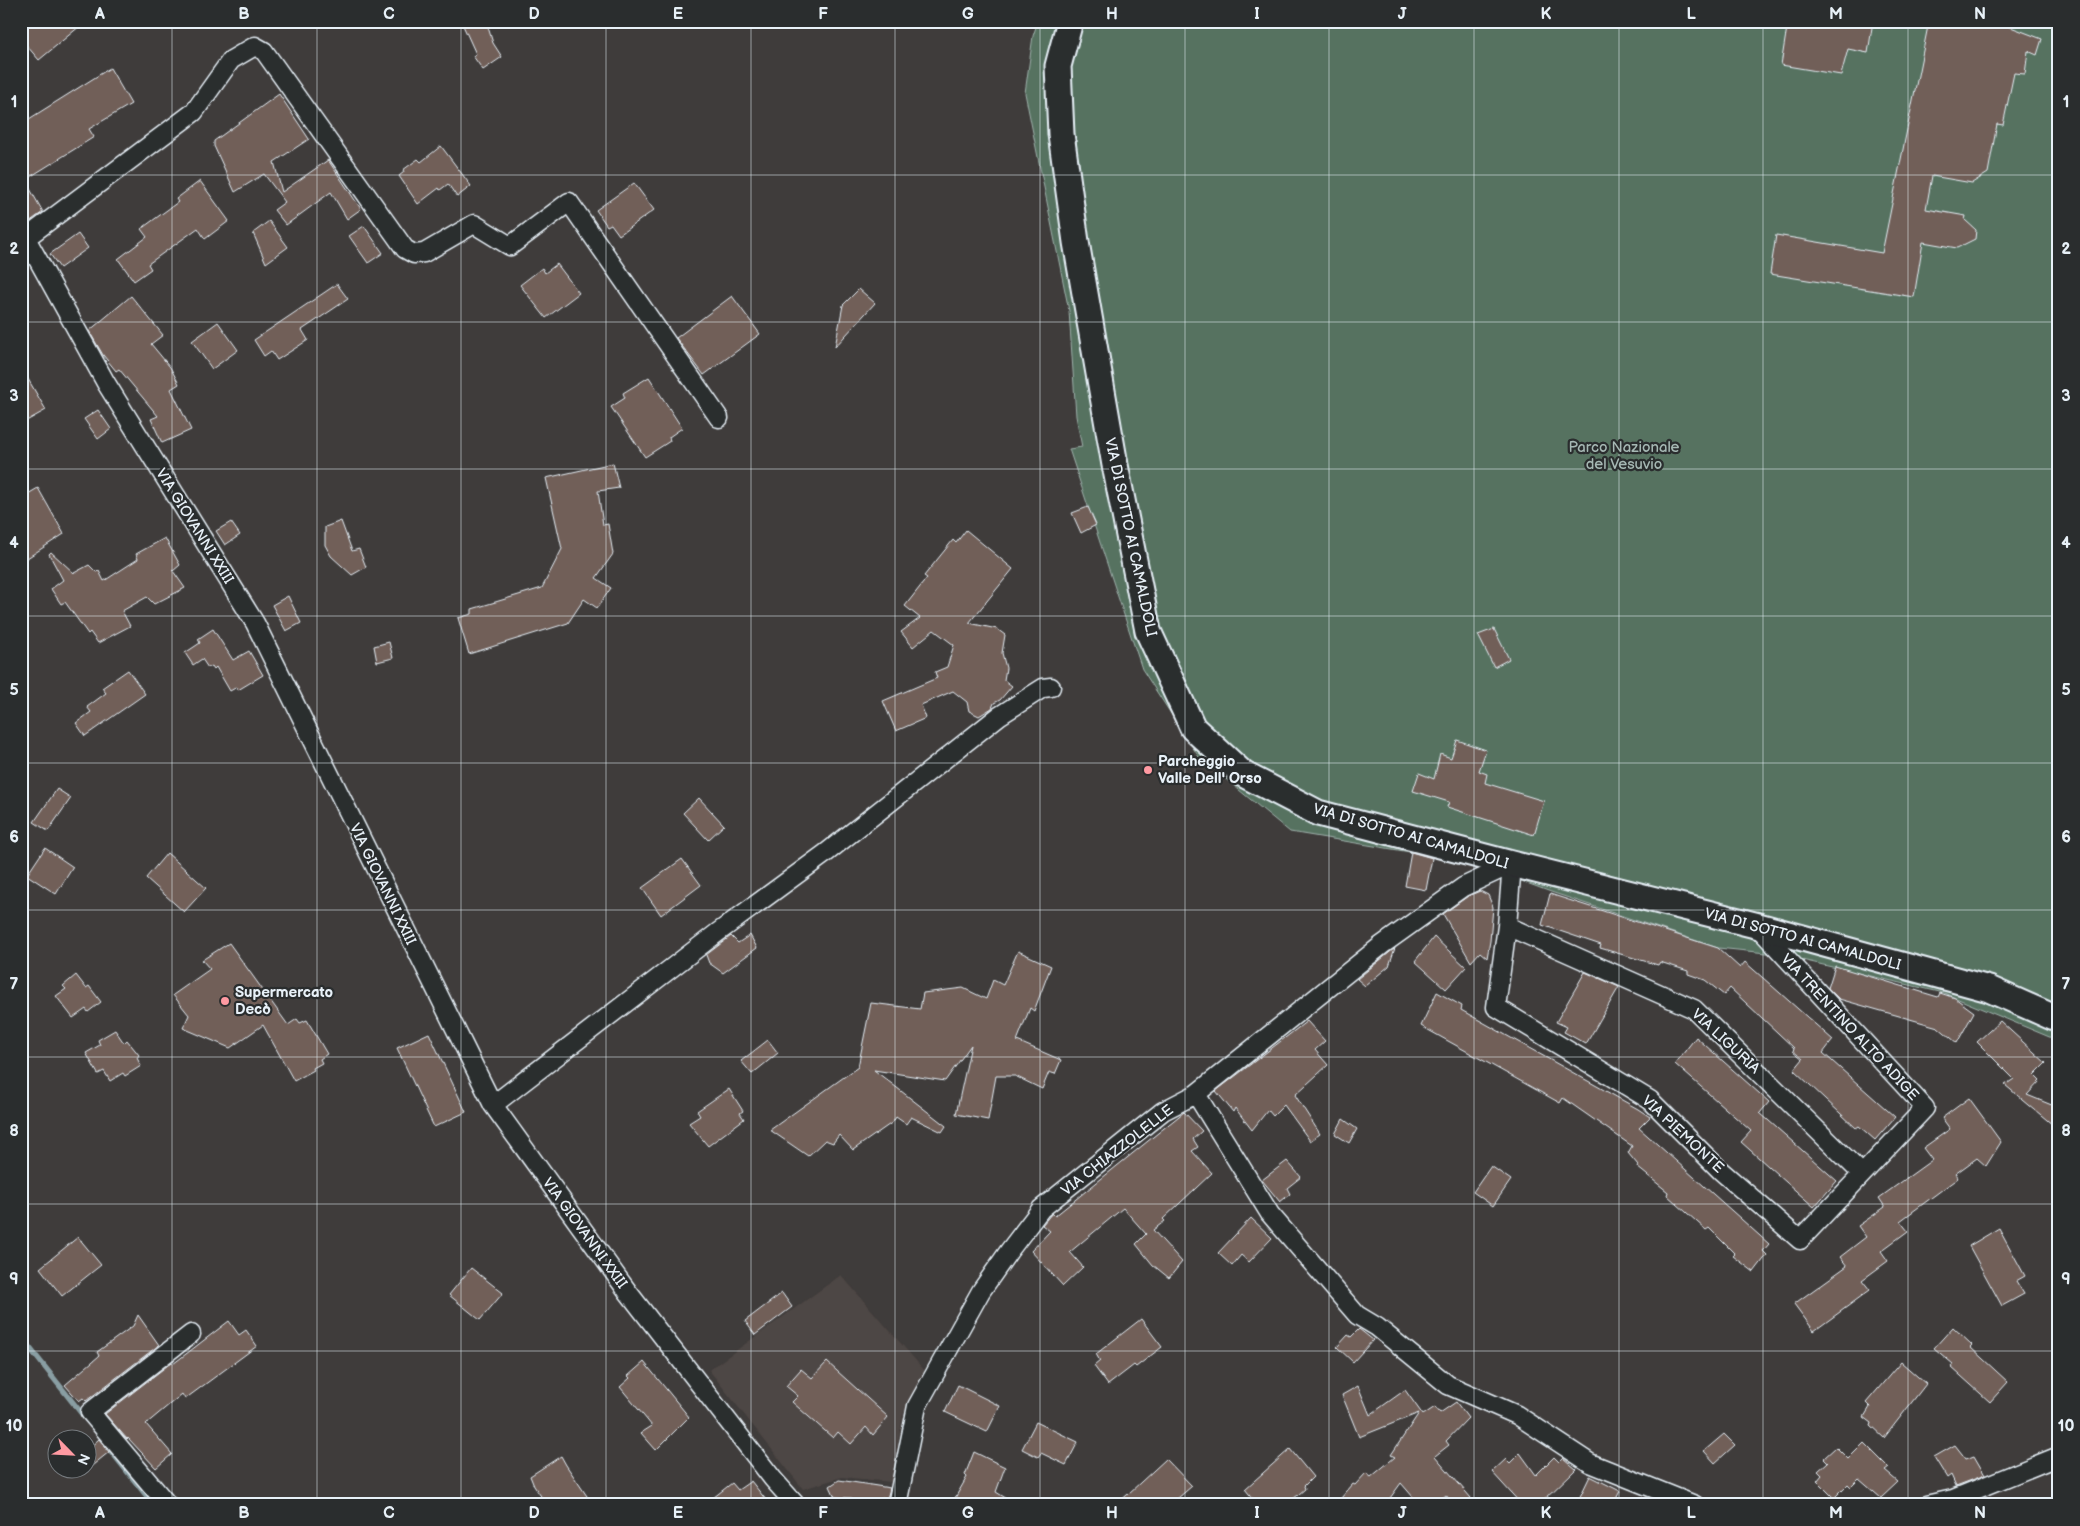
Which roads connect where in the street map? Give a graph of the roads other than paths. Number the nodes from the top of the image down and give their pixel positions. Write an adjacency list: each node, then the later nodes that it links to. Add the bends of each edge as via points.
1 (1070, 21): 5 (street, VIA DI SOTTO AI CAMALDOLI, via 1058,66 1061,134 1081,271 1148,631 1193,728 1243,774 1318,812)
2 (24, 233): 3 (street, via 194,112 231,60 255,46 264,51 405,249 414,254 424,253 474,224 510,246 569,202); 10 (street, VIA GIOVANNI XXIII, via 106,383 255,623)
3 (719, 418)
4 (1051, 687): 10 (street, via 1042,688 999,716 826,853)
5 (1512, 864): 6 (street, VIA DI SOTTO AI CAMALDOLI); 7 (street, VIA PIEMONTE); 9 (street, VIA CHIAZZOLELLE, via 1463,887 1382,945)
6 (1755, 925): 8 (street, VIA DI SOTTO AI CAMALDOLI, via 1989,990); 11 (street, VIA TRENTINO ALTO ADIGE)
7 (1507, 926): 12 (street, VIA LIGURIA, via 1694,1009); 12 (street, VIA PIEMONTE, via 1496,1007 1650,1100 1800,1240)
8 (2059, 1020)
9 (1196, 1094): 17 (street, VIA CHIAZZOLELLE, via 1163,1110 1041,1210 1009,1252 981,1291 917,1406); 18 (street, via 1270,1214 1357,1316 1377,1327 1448,1385 1517,1415 1590,1463)
10 (493, 1105): 16 (street, VIA GIOVANNI XXIII, via 628,1292)
11 (1924, 1108): 12 (street, VIA PIEMONTE)
12 (1861, 1173)
13 (191, 1334): 15 (street, via 90,1412)
14 (2059, 1456): 19 (street, via 1953,1499)
15 (168, 1505)
16 (796, 1505)
17 (897, 1505)
18 (1695, 1505)
19 (1926, 1505)

